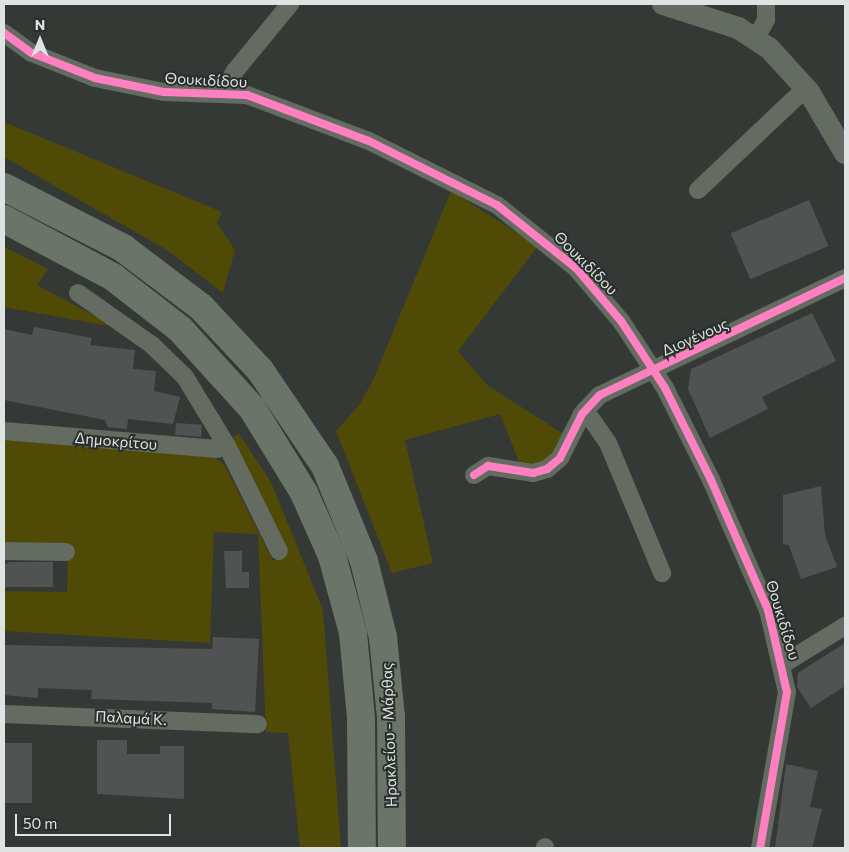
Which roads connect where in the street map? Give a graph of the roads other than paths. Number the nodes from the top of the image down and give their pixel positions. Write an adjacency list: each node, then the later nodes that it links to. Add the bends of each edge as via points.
1 (290, 4): 7 (street, via 235,71)
2 (662, 4): 5 (street, via 721,20)
3 (766, 4): 5 (street, via 766,20)
4 (4, 33): 7 (street, Θουκιδίδου, via 32,53 95,78 152,90)
5 (756, 38): 6 (street)
6 (806, 88): 8 (street); 10 (street)
7 (222, 94): 14 (street, Θουκιδίδου, via 257,98 320,121 386,148 497,205 576,268 617,315)
8 (845, 153)
9 (4, 187): 28 (main road, Ηρακλείου - Μάρθας, via 123,248 202,307 260,370 326,466 364,561 383,638 391,717)
10 (698, 190)
11 (4, 219): 27 (main road, Ηρακλείου - Μάρθας, via 113,277 180,329 252,408 304,493 332,556 354,641 361,718)
12 (845, 278): 14 (street, Διογένους)
13 (78, 293): 17 (street, via 152,345 185,377)
14 (654, 370): 15 (street, Διογένους, via 600,395); 24 (street, Θουκιδίδου, via 743,550)
15 (585, 410): 18 (street, Διογένους, via 560,458 547,470 533,473 493,466); 22 (street, via 608,443)
16 (4, 431): 17 (street, Δημοκρίτου, via 217,449)
17 (227, 446): 19 (street)
18 (474, 475)
19 (279, 551)
20 (4, 552): 21 (street)
21 (66, 552)
22 (662, 574)
23 (845, 626): 24 (street)
24 (783, 664): 29 (street, Θουκιδίδου, via 785,714)
25 (4, 714): 26 (street, Παλαμά Κ.)
26 (258, 724)
27 (362, 848)
28 (392, 848)
29 (760, 848)

